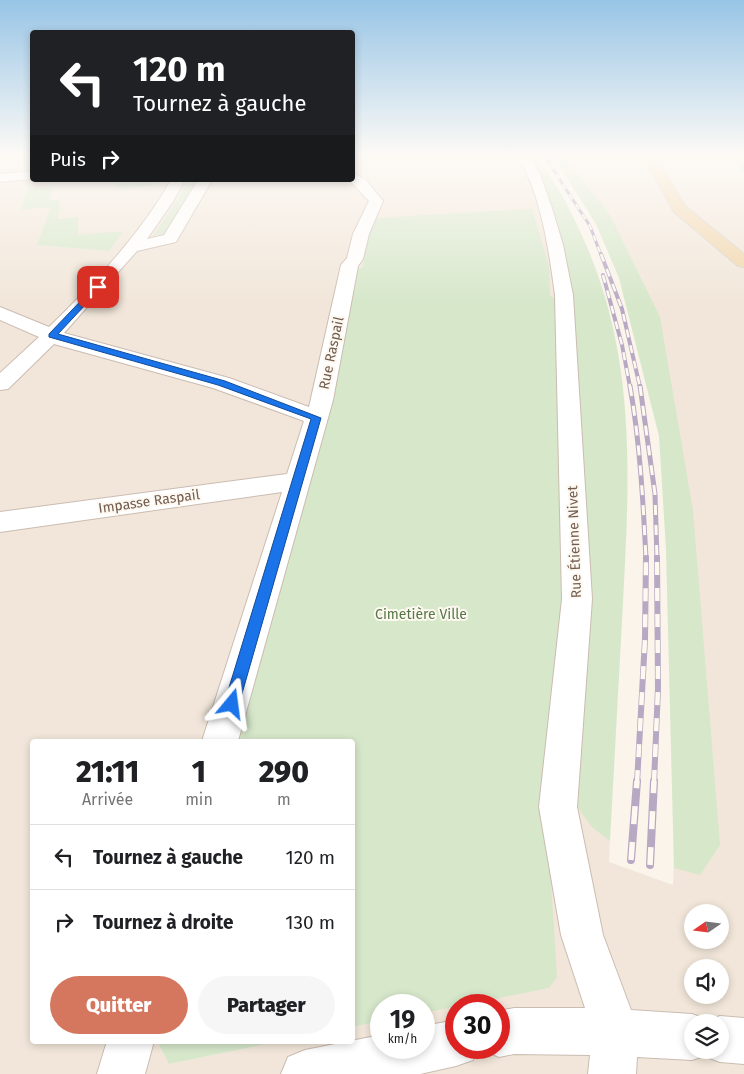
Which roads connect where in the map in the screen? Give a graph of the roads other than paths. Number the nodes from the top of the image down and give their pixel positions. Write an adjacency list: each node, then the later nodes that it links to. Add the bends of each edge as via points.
1 (163, 204): 6 (street)
2 (191, 204): 6 (street, via 170,239)
3 (375, 204): 11 (street, Rue Raspail, via 350,265)
4 (543, 204): 21 (street, Rue Étienne Nivet, via 557,249 564,295 576,599 558,807 582,935)
5 (676, 204): 7 (main road)
6 (132, 248): 9 (street)
7 (744, 262)
8 (0, 313): 9 (street)
9 (52, 336): 10 (street); 11 (street, via 222,383)
10 (0, 384)
11 (317, 418): 12 (street, Rue Raspail)
12 (298, 481): 13 (street, Impasse Raspail); 14 (street, Rue Raspail)
13 (0, 522)
14 (221, 739)
15 (510, 1032): 21 (street)
16 (684, 1039): 21 (street)
17 (729, 1040): 18 (street)
18 (744, 1041)
19 (130, 1044): 22 (street)
20 (445, 1045): 23 (street)
21 (614, 1053)
22 (121, 1074)
23 (305, 1074)

